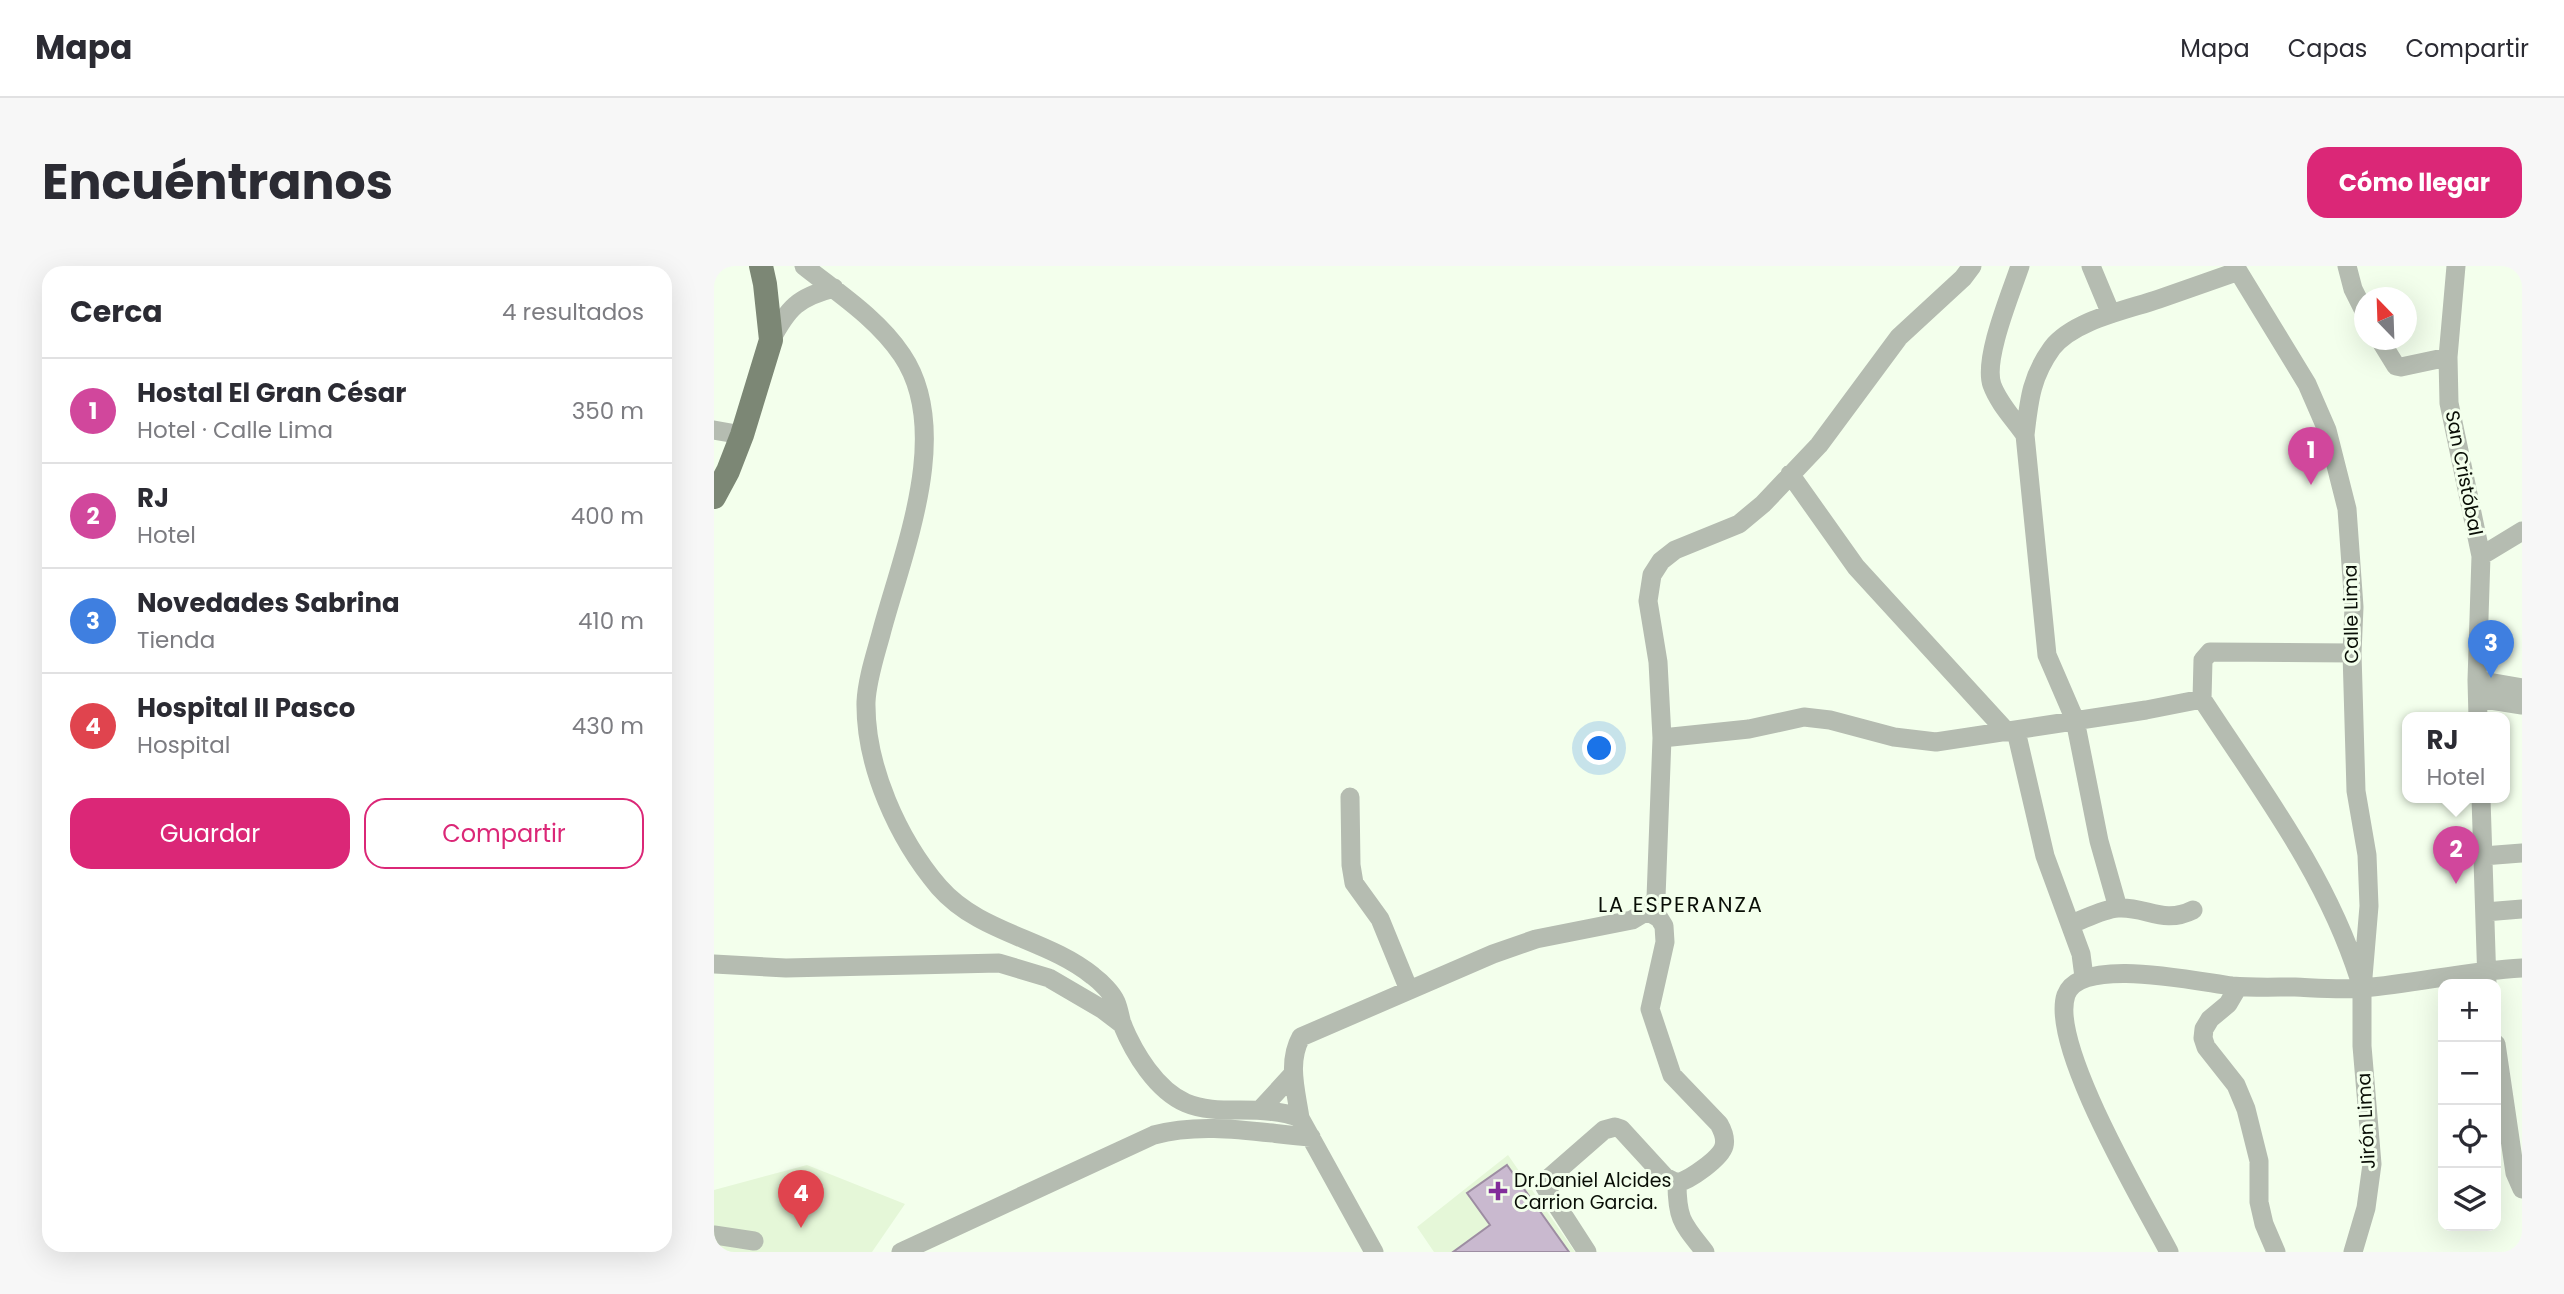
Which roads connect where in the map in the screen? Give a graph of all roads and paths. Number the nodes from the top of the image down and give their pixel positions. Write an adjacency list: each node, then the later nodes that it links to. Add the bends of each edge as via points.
1 (761, 266): 12 (main road)
2 (804, 266): 9 (street)
3 (1972, 266): 18 (street, via 1899,337 1819,445)
4 (2020, 266): 17 (street, via 1989,373 1997,397)
5 (2091, 266): 11 (street)
6 (2347, 266): 10 (street)
7 (2456, 266): 14 (street, San Cristóbal)
8 (2235, 269): 11 (street); 22 (street, Calle Lima, via 2307,384 2327,430 2347,509 2354,607)
9 (834, 288): 12 (street, via 796,303); 48 (street, via 886,334 903,356 915,379 923,413 915,516 866,700 869,736 890,810 913,853 941,889 973,916 1094,976 1116,1000)
10 (2354, 291)
11 (2111, 314): 17 (street, via 2068,333 2053,347 2033,382)
12 (771, 340): 16 (main road)
13 (2386, 350): 14 (street, via 2401,367)
14 (2448, 357): 21 (street, San Cristóbal, via 2449,403)
15 (714, 430): 16 (street)
16 (743, 435): 19 (main road)
17 (2025, 435): 28 (street, via 2047,655)
18 (1790, 474): 29 (street, via 1856,567); 30 (street, via 1739,524 1675,550 1652,575 1648,601 1658,662)
19 (714, 498)
20 (2522, 531): 21 (street)
21 (2481, 556): 24 (street, San Cristóbal)
22 (2352, 653): 25 (street, via 2210,652 2203,660); 46 (street, Calle Lima, via 2356,791 2367,855 2369,906)
23 (2522, 688): 24 (street)
24 (2477, 689): 26 (street); 27 (street, San Cristóbal)
25 (2202, 699): 28 (street); 46 (street, via 2311,866 2349,946)
26 (2522, 705)
27 (2478, 712)
28 (2075, 720): 29 (street); 35 (street, via 2099,841)
29 (2012, 732): 30 (street, via 1936,742 1804,717 1749,729); 40 (street, via 2045,856)
30 (1662, 738): 38 (street, via 1656,898)
31 (1350, 797): 47 (street, via 1354,883 1380,919)
32 (2481, 803): 34 (street)
33 (2522, 853): 34 (street)
34 (2483, 856): 39 (street)
35 (2118, 908): 37 (street, via 2168,916); 40 (street)
36 (2522, 909): 39 (street)
37 (2193, 910)
38 (1647, 911): 47 (street, via 1632,920 1536,939); 54 (street, via 1664,926 1665,942 1650,1009 1672,1075 1719,1124 1725,1141 1720,1155)
39 (2485, 912): 44 (street)
40 (2071, 923): 43 (street)
41 (714, 964): 48 (street, via 786,968 999,963 1049,978)
42 (2522, 968): 44 (street)
43 (2084, 977): 45 (street, via 2128,973); 62 (street, via 2067,992 2063,1010 2070,1050 2087,1094)
44 (2486, 977): 46 (street)
45 (2238, 987): 46 (street); 63 (street, via 2228,1004 2210,1019 2203,1038 2236,1085 2246,1109 2259,1161 2259,1202)
46 (2362, 989): 64 (street, Jirón Lima, via 2372,1164)
47 (1409, 990): 49 (street, via 1301,1037 1295,1048)
48 (1123, 1025): 51 (street, via 1154,1080 1186,1103)
49 (1293, 1074): 51 (street); 52 (street)
50 (2501, 1078): 55 (street, via 2515,1173)
51 (1261, 1109): 52 (street)
52 (1300, 1118): 53 (street)
53 (1311, 1138): 58 (street, via 1203,1128 1164,1132); 59 (street)
54 (1677, 1183): 60 (street, via 1665,1178 1621,1129 1604,1130 1549,1178 1545,1187); 61 (street, via 1681,1221)
55 (2522, 1189)
56 (714, 1234): 57 (street)
57 (754, 1241)
58 (901, 1252)
59 (1374, 1252)
60 (1587, 1252)
61 (1706, 1252)
62 (2169, 1252)
63 (2276, 1252)
64 (2353, 1252)

